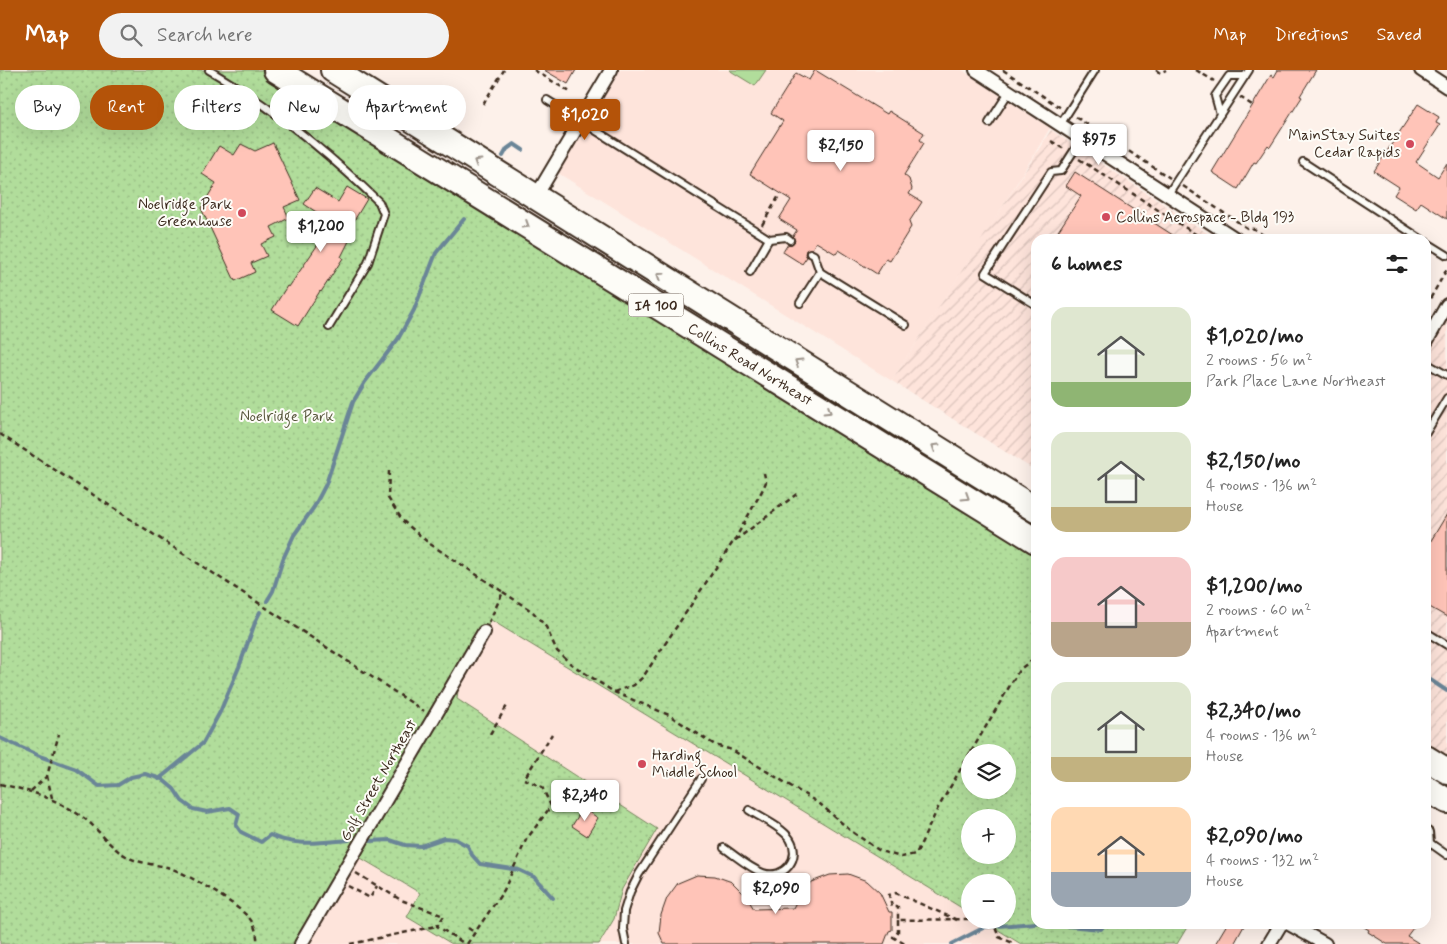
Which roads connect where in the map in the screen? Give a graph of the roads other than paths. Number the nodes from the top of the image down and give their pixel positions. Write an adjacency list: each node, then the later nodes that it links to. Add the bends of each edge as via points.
1 (209, 70): 36 (lane, via 277,114 379,202 384,214 368,263)
2 (276, 70): 9 (highway, Collins Road Northeast / IA 100)
3 (333, 70): 22 (highway, Collins Road Northeast / IA 100, one-way to 3)
4 (611, 70): 16 (street)
5 (976, 70): 11 (street)
6 (1095, 70): 18 (lane)
7 (1420, 70): 10 (street)
8 (1247, 73): 15 (lane); 15 (lane, via 1229,76 1215,96)
9 (300, 85)
10 (1447, 87)
11 (1009, 92): 17 (lane); 18 (street)
12 (547, 100): 16 (lane)
13 (338, 108): 22 (highway, Collins Road Northeast, via 381,122 517,204)
14 (338, 109): 43 (highway, Collins Road Northeast / IA 100, one-way to 43)
15 (1220, 114): 21 (lane)
16 (581, 121): 22 (street); 25 (lane)
17 (989, 123)
18 (1060, 125): 19 (street)
19 (1082, 138): 21 (street); 32 (lane, via 1061,171 1051,172 985,273)
20 (1303, 162): 24 (lane)
21 (1168, 194): 23 (street)
22 (535, 198): 42 (highway, Collins Road Northeast / IA 100, one-way to 22)
23 (1228, 234)
24 (1413, 234)
25 (769, 239): 26 (lane, via 786,237); 30 (lane)
26 (790, 240)
27 (1431, 245): 29 (lane)
28 (810, 253): 31 (lane, via 814,255)
29 (1447, 255)
30 (750, 272)
31 (820, 272): 33 (lane); 35 (lane)
32 (1031, 302)
33 (800, 303)
34 (1447, 305): 37 (street)
35 (906, 325)
36 (329, 327)
37 (1431, 333)
38 (1431, 366): 39 (lane)
39 (1447, 376)
40 (1447, 398): 41 (lane)
41 (1431, 425)
42 (1031, 507)
43 (1031, 537)
44 (484, 632): 58 (street, Golf Street Northeast)
45 (1431, 635): 46 (lane)
46 (1447, 645)
47 (1431, 761): 48 (highway)
48 (1447, 771)
49 (701, 779): 59 (lane, via 630,892 624,911)
50 (1431, 791): 51 (highway)
51 (1447, 802)
52 (749, 810): 54 (lane, via 789,837 795,856 790,866 782,872 764,873)
53 (1431, 847): 55 (lane)
54 (724, 848)
55 (1447, 855)
56 (1278, 929): 60 (street)
57 (1298, 929): 61 (street)
58 (301, 944)
59 (626, 944)
60 (1269, 944)
61 (1325, 944)

